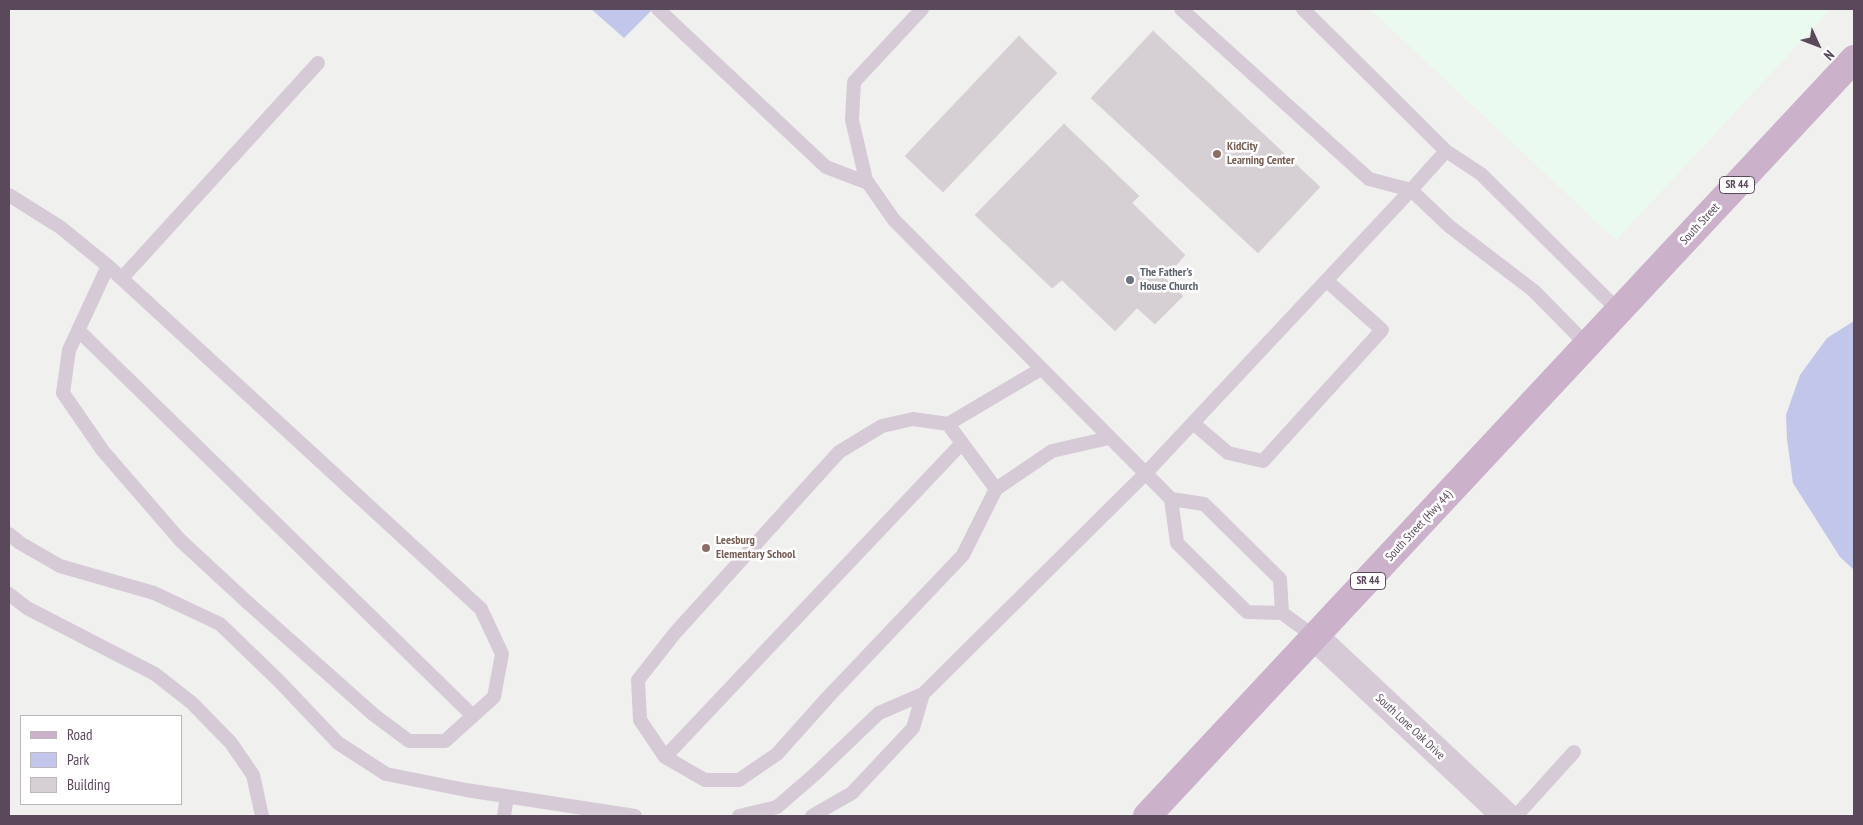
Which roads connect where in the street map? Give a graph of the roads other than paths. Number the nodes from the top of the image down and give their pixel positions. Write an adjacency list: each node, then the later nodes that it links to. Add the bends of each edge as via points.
1 (658, 9): 8 (lane, via 826,167)
2 (922, 9): 8 (lane, via 854,82 852,120)
3 (1181, 9): 9 (lane, via 1369,179)
4 (1303, 9): 7 (lane)
5 (1854, 59): 14 (main road, South Street / SR 44)
6 (318, 63): 12 (lane)
7 (1446, 151): 9 (lane); 14 (lane, via 1481,174)
8 (868, 183): 17 (lane, via 894,220)
9 (1411, 190): 13 (lane); 16 (lane, via 1449,226 1534,290)
10 (9, 196): 11 (lane, via 60,227)
11 (108, 266): 12 (lane); 15 (lane)
12 (122, 278): 30 (lane, via 481,609 502,654 494,697)
13 (1327, 281): 18 (lane); 18 (lane, via 1382,330 1263,461 1228,453)
14 (1619, 311): 16 (main road, South Street / SR 44)
15 (78, 330): 30 (lane); 30 (lane, via 69,350 63,393 103,451 180,540 374,715 409,741 444,741)
16 (1587, 345): 28 (main road, South Street (Hwy 44) / SR 44)
17 (1041, 369): 19 (lane); 20 (lane)
18 (1193, 422): 22 (lane)
19 (948, 424): 21 (lane); 32 (lane, via 913,420 882,426 839,452 675,633 638,680 640,720)
20 (1108, 438): 22 (lane); 23 (lane, via 1052,451)
21 (962, 443): 23 (lane); 32 (lane)
22 (1145, 474): 24 (lane); 29 (lane)
23 (996, 489): 32 (lane, via 963,555 777,754 740,780 705,780)
24 (1171, 499): 27 (lane, via 1204,504 1280,579); 27 (lane, via 1177,543 1247,612)
25 (9, 534): 33 (lane, via 60,566 154,593 220,624 338,743 386,774)
26 (9, 594): 34 (lane, via 27,608 155,674 192,703 231,743 254,775)
27 (1282, 613): 28 (lane)
28 (1315, 638): 39 (main road, South Street (Hwy 44) / SR 44); 40 (street, South Lone Oak Drive)
29 (923, 694): 37 (lane, via 879,714 777,807); 38 (lane, via 913,728 852,793)
30 (473, 716)
31 (1574, 752): 41 (lane)
32 (665, 757)
33 (508, 796): 35 (lane); 36 (lane)
34 (262, 816)
35 (504, 816)
36 (635, 816)
37 (739, 816)
38 (812, 816)
39 (1147, 816)
40 (1506, 816)
41 (1516, 816)

